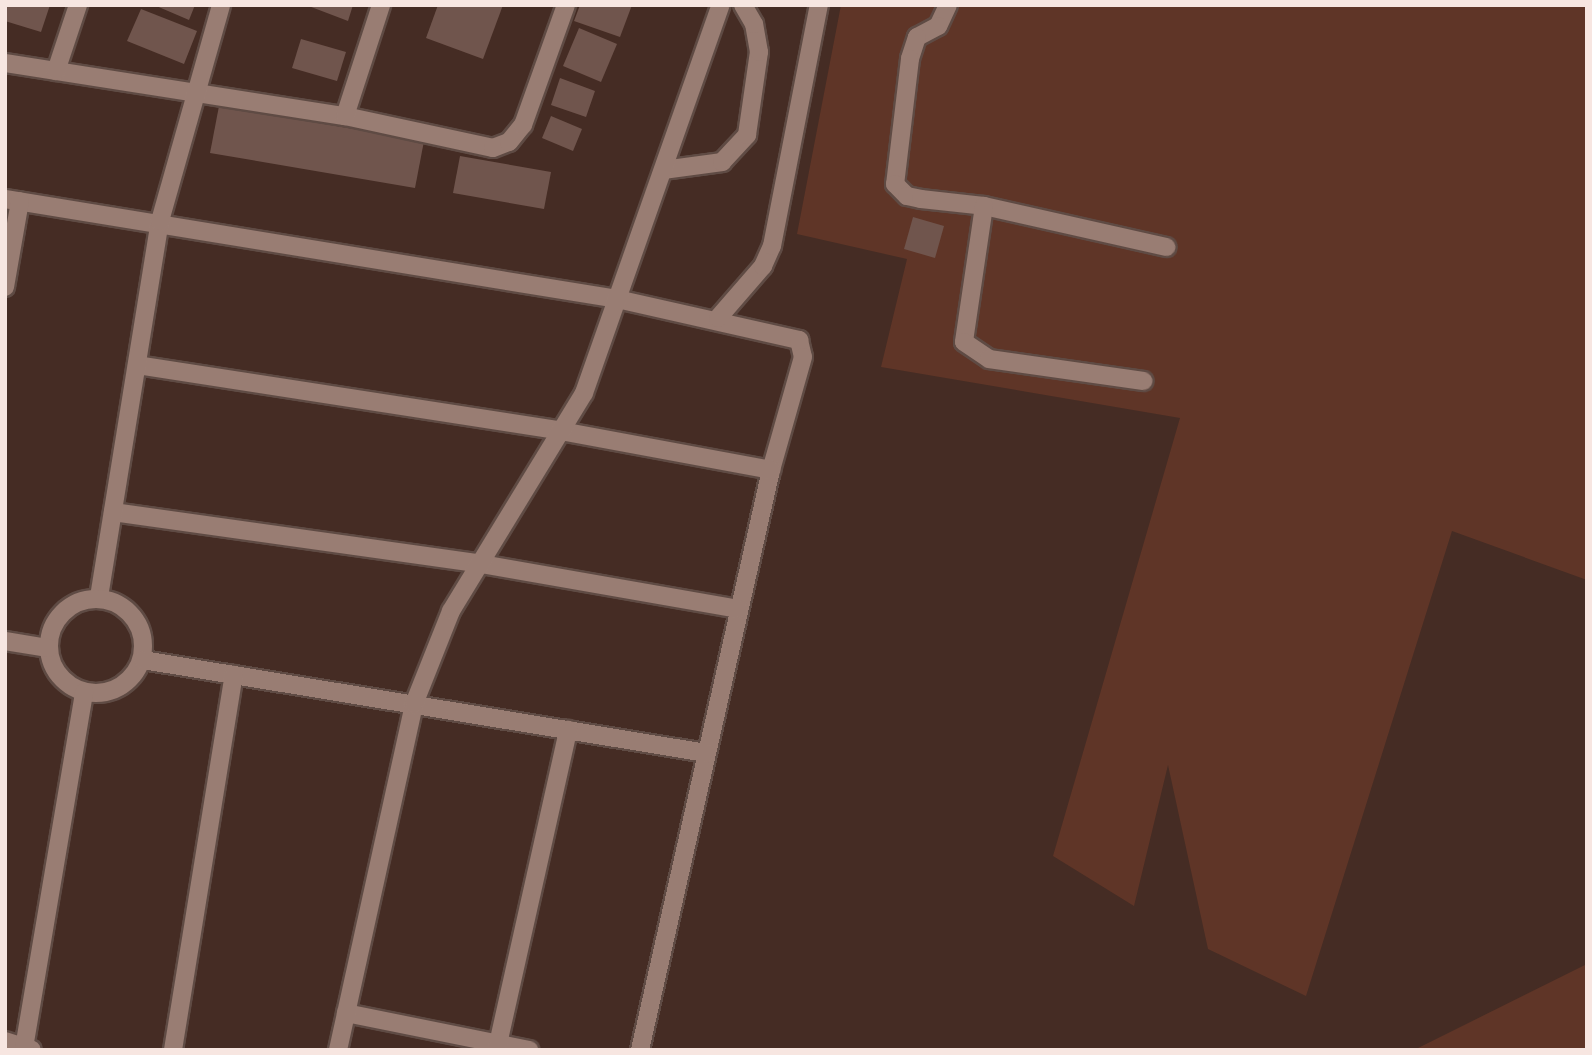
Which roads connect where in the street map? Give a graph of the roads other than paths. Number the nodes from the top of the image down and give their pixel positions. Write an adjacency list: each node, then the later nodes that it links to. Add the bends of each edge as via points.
1 (78, 5): 10 (street)
2 (221, 5): 11 (street)
3 (382, 5): 12 (street)
4 (566, 5): 12 (street, via 523,125 509,142 493,148)
5 (721, 5): 13 (street)
6 (743, 5): 13 (street, via 754,24 759,52 747,135 722,162)
7 (818, 5): 20 (street, via 772,246 763,266)
8 (948, 5): 15 (street, via 938,26 917,37 910,59 895,184 907,196 920,200)
9 (5, 63): 10 (street)
10 (57, 71): 11 (street)
11 (193, 92): 12 (street); 16 (street)
12 (345, 116)
13 (663, 170): 19 (street)
14 (13, 200): 16 (street); 18 (street)
15 (984, 206): 17 (street); 22 (street, via 964,342 989,359)
16 (160, 221): 19 (street); 21 (street)
17 (1166, 247)
18 (5, 287)
19 (617, 299): 20 (street); 23 (street, via 584,393)
20 (718, 318): 24 (street, via 799,340 803,357)
21 (137, 365): 23 (street); 25 (street)
22 (1143, 381)
23 (561, 432): 24 (street); 26 (street)
24 (771, 470): 28 (street)
25 (113, 513): 26 (street); 27 (street)
26 (481, 564): 28 (street); 34 (street, via 451,611)
27 (99, 597): 30 (street, via 73,603 54,622); 31 (street, via 126,607 132,615 142,631)
28 (739, 609): 36 (street)
29 (5, 641): 30 (street)
30 (48, 648): 33 (street, via 53,668 66,683)
31 (142, 660): 32 (street); 33 (street, via 129,681 108,693)
32 (234, 675): 34 (street); 41 (street)
33 (84, 692): 40 (street)
34 (414, 704): 35 (street); 37 (street)
35 (568, 730): 36 (street); 39 (street)
36 (706, 753): 44 (street)
37 (346, 1013): 39 (street); 42 (street)
38 (5, 1041): 40 (street)
39 (498, 1044): 43 (street)
40 (28, 1049)
41 (173, 1050)
42 (338, 1050)
43 (529, 1050)
44 (640, 1050)

